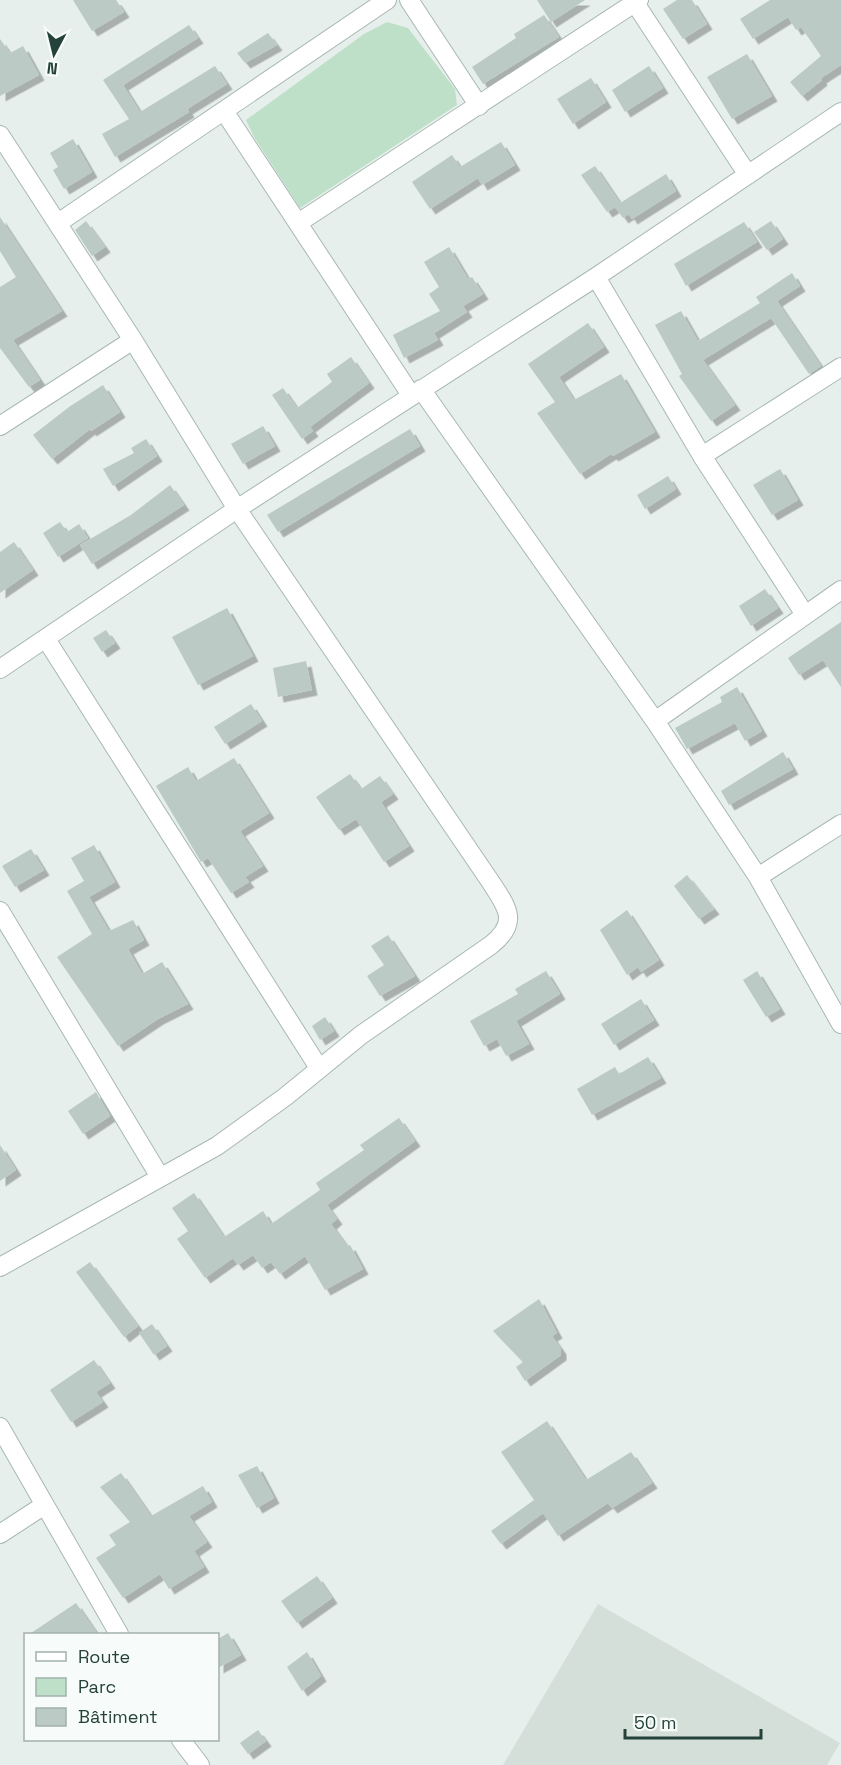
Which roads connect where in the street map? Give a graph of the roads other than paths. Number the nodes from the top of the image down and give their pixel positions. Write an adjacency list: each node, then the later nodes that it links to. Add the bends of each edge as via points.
1 (387, 0): 5 (street)
2 (409, 0): 4 (street)
3 (635, 1): 4 (street); 8 (street)
4 (479, 106): 10 (street)
5 (224, 111): 9 (street); 10 (street)
6 (841, 112): 8 (street)
7 (0, 135): 9 (street)
8 (748, 175): 11 (street)
9 (58, 223): 12 (street)
10 (298, 223): 14 (street)
11 (596, 278): 14 (street); 16 (street)
12 (133, 340): 15 (street); 17 (street)
13 (841, 367): 16 (street)
14 (416, 392): 17 (street); 22 (street)
15 (0, 426)
16 (702, 456): 19 (street)
17 (237, 509): 20 (street); 27 (street, via 507,907 509,917 504,935)
18 (841, 590): 19 (street)
19 (804, 613): 22 (street)
20 (46, 639): 21 (street); 27 (street)
21 (0, 669)
22 (655, 721): 24 (street)
23 (841, 824): 24 (street)
24 (758, 877): 26 (street)
25 (0, 911): 28 (street)
26 (841, 1024)
27 (319, 1068): 28 (street, via 217,1146)
28 (160, 1177): 29 (street)
29 (0, 1267)
30 (0, 1427): 31 (street)
31 (43, 1506): 32 (street); 33 (street)
32 (0, 1534)
33 (118, 1633)
34 (182, 1741): 35 (street)
35 (200, 1765)

